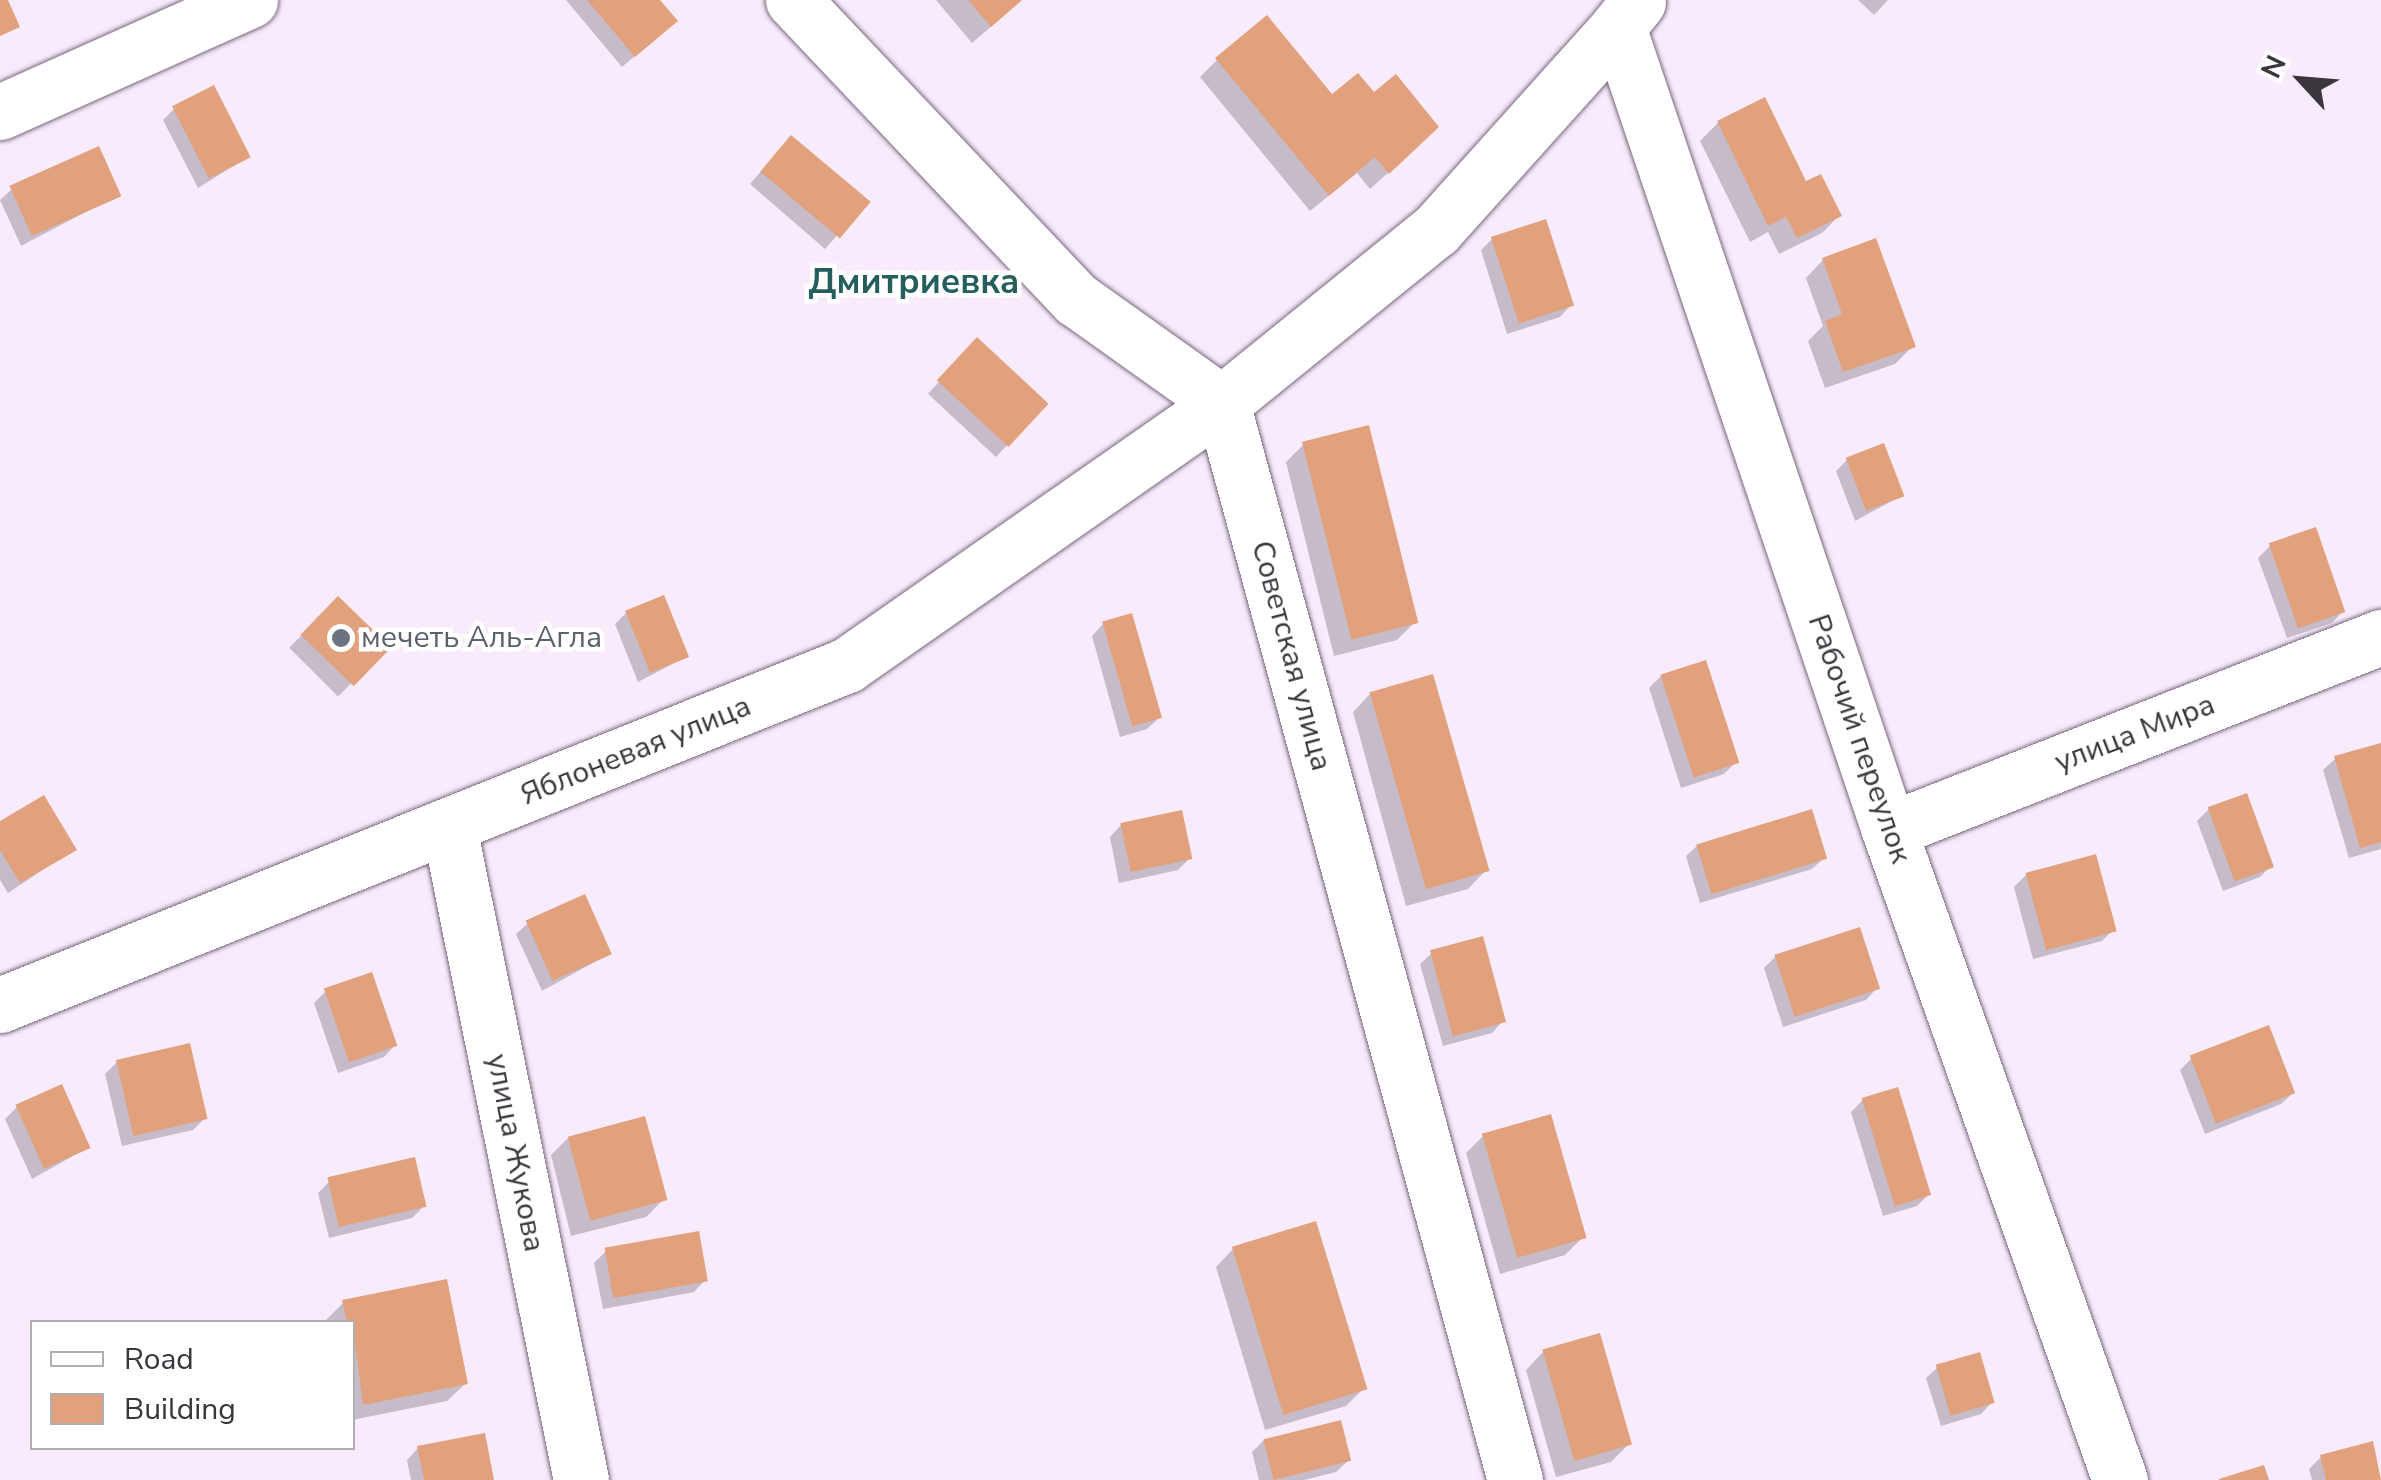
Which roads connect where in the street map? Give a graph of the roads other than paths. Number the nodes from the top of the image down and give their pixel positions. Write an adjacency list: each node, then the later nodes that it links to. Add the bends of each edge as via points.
1 (250, 0): 4 (street)
2 (793, 0): 5 (street, via 1076,298)
3 (1629, 14): 5 (street, Яблоневая улица, via 1436,230); 8 (street, Рабочий переулок)
4 (0, 112)
5 (1222, 403): 7 (street, Яблоневая улица, via 847,665); 11 (street, Советская улица)
6 (2381, 637): 8 (street, улица Мира)
7 (449, 827): 9 (street, Яблоневая улица); 10 (street, улица Жукова)
8 (1890, 830): 12 (street, Рабочий переулок)
9 (0, 1004)
10 (580, 1480)
11 (1515, 1480)
12 (2120, 1480)

